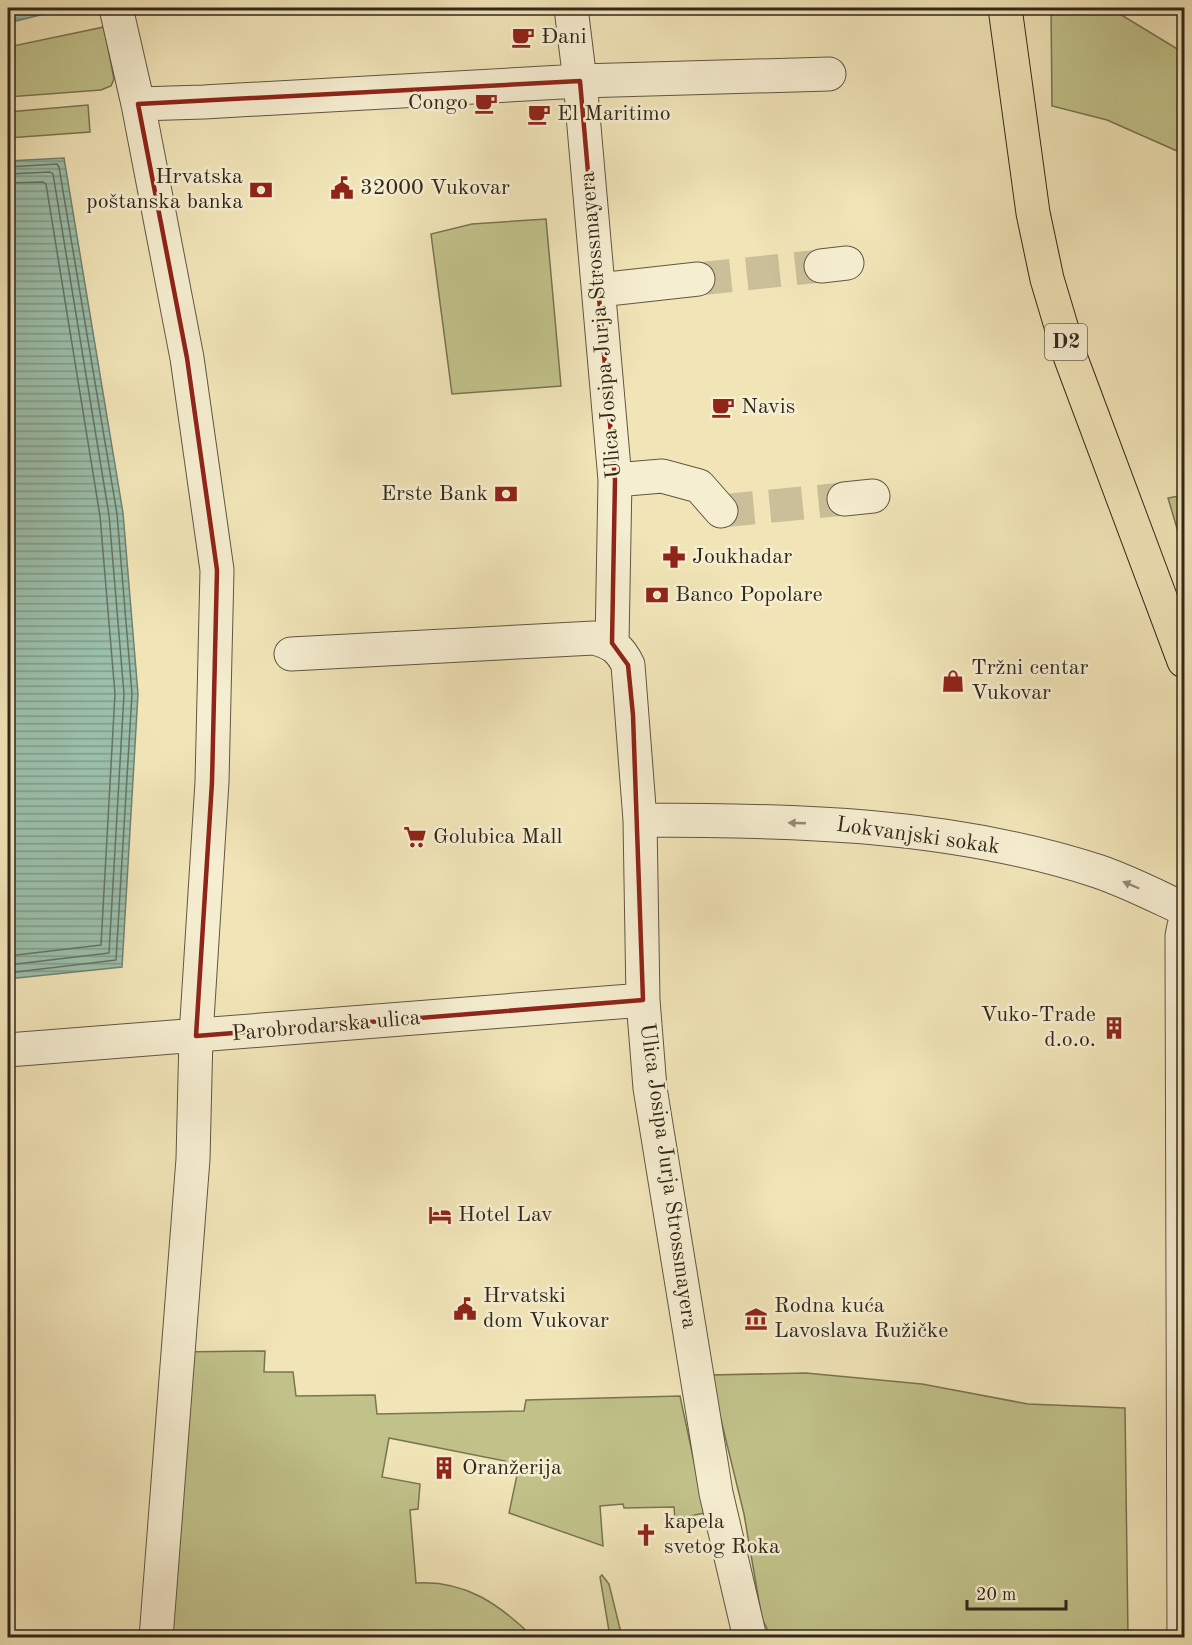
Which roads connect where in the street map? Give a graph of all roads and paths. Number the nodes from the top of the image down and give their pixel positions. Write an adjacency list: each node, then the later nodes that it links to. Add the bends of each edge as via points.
1 (116, 8): 6 (street)
2 (571, 8): 5 (street, Ulica Josipa Jurja Strossmayera)
3 (1005, 8): 13 (main road, D2, via 1030,195 1047,279 1070,356)
4 (829, 74): 5 (street)
5 (580, 81): 6 (street); 8 (street, Ulica Josipa Jurja Strossmayera)
6 (138, 104): 18 (street, via 187,358 217,570 212,782)
7 (698, 279): 8 (street)
8 (599, 290): 9 (street, Ulica Josipa Jurja Strossmayera)
9 (615, 480): 10 (street, via 662,476 699,486); 11 (street, Ulica Josipa Jurja Strossmayera)
10 (721, 511)
11 (612, 643): 12 (street, via 594,638); 14 (street, Ulica Josipa Jurja Strossmayera, via 623,653 628,665)
12 (291, 654)
13 (1185, 662)
14 (640, 820): 15 (street, Lokvanjski sokak, one-way to 14, via 1097,871 976,842 858,825); 17 (street, Ulica Josipa Jurja Strossmayera)
15 (1185, 909)
16 (1185, 926): 22 (street)
17 (644, 1000): 18 (street, Parobrodarska ulica); 21 (street, Ulica Josipa Jurja Strossmayera, via 650,1088 712,1472)
18 (196, 1036): 19 (street, Parobrodarska ulica); 20 (street, via 193,1159)
19 (8, 1050)
20 (156, 1638)
21 (750, 1638)
22 (1184, 1638)

